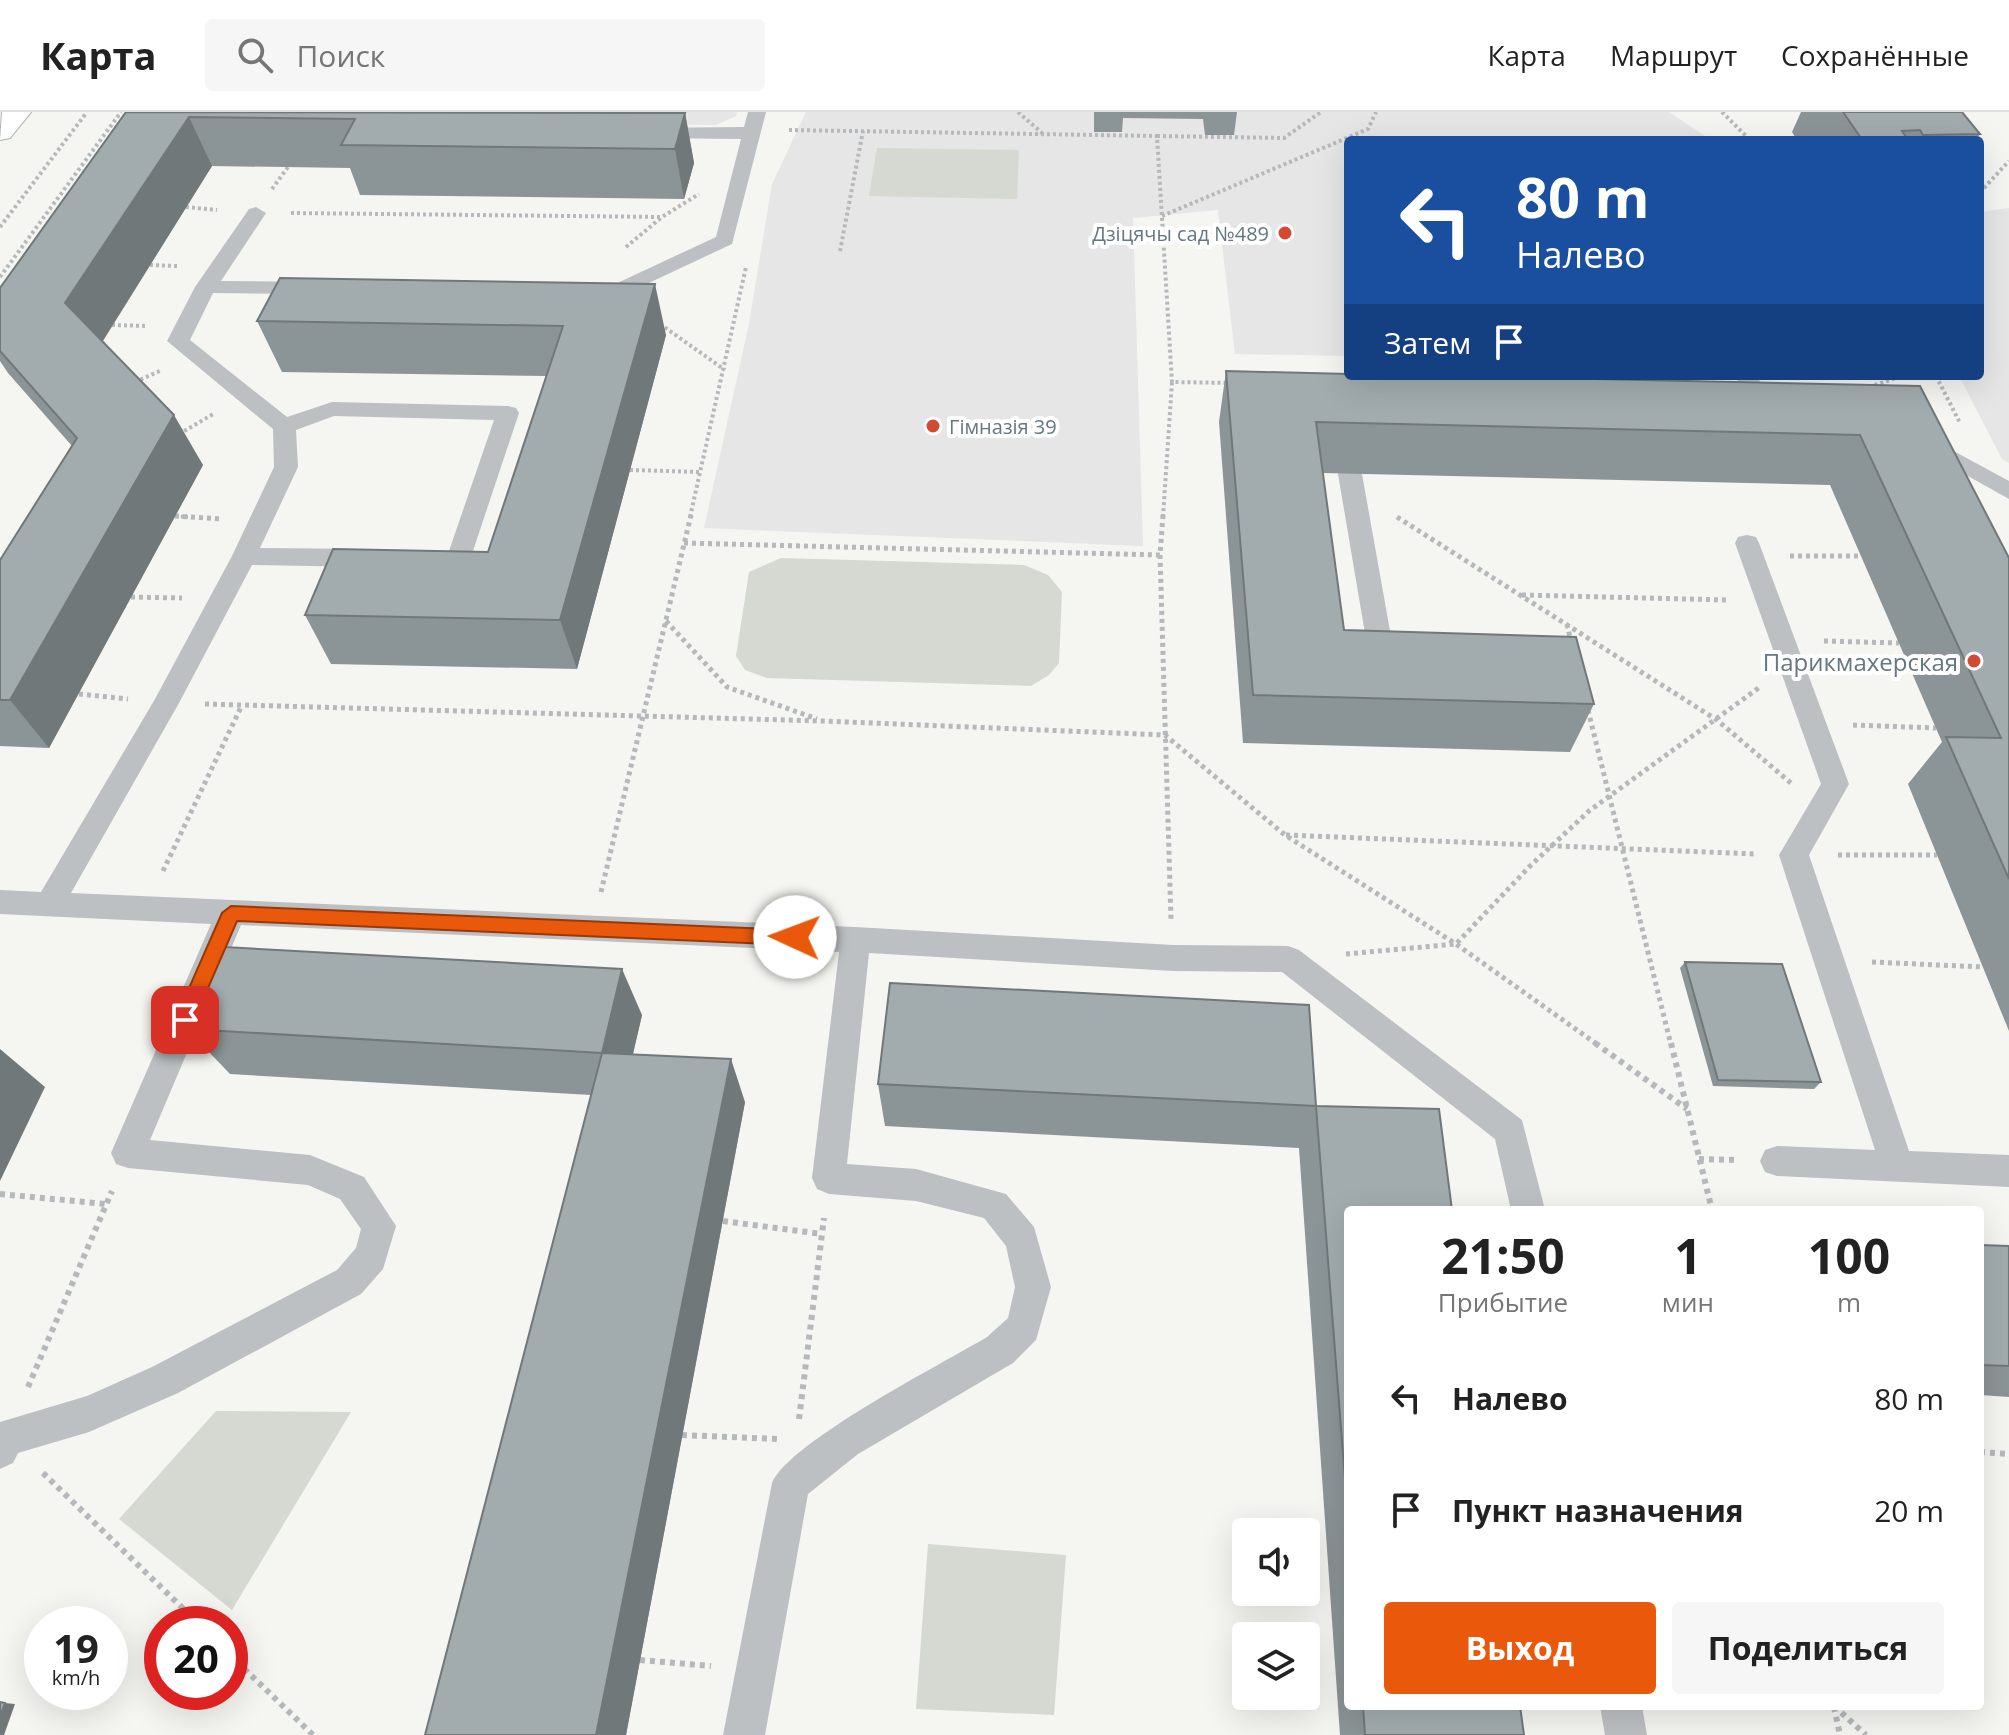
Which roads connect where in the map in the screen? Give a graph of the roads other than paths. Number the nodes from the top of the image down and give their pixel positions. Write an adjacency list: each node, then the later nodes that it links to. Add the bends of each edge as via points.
1 (17, 112): 3 (main road)
2 (754, 122): 4 (lane); 8 (lane, via 725,240 614,292)
3 (0, 132)
4 (635, 132)
5 (256, 213): 6 (lane)
6 (206, 287): 7 (lane); 12 (lane, via 178,341)
7 (333, 288)
8 (574, 292)
9 (1751, 386): 10 (lane); 11 (lane)
10 (1727, 395)
11 (1785, 396)
12 (284, 426): 17 (lane, via 286,467); 17 (lane, via 332,409 508,413 458,560)
13 (1907, 432): 15 (lane)
14 (1352, 482): 18 (lane, via 1381,651)
15 (2009, 491)
16 (1749, 549): 24 (lane, via 1835,784 1794,855)
17 (244, 556): 20 (lane)
18 (1424, 652)
19 (0, 902): 20 (lane)
20 (49, 904): 21 (lane)
21 (231, 913): 22 (lane); 27 (lane, via 128,1153 310,1170 352,1188 379,1226 371,1257 349,1282 165,1380)
22 (855, 940): 26 (lane, via 1173,958 1288,959 1510,1131); 29 (lane, via 829,1178 916,1185 994,1205 1022,1239 1033,1287 1023,1328 1000,1350 845,1441 791,1483)
23 (1777, 1161): 24 (lane)
24 (1897, 1166): 25 (lane)
25 (2009, 1171)
26 (1527, 1206)
27 (3, 1444)
28 (1622, 1710): 30 (lane)
29 (744, 1735)
30 (1626, 1735)

